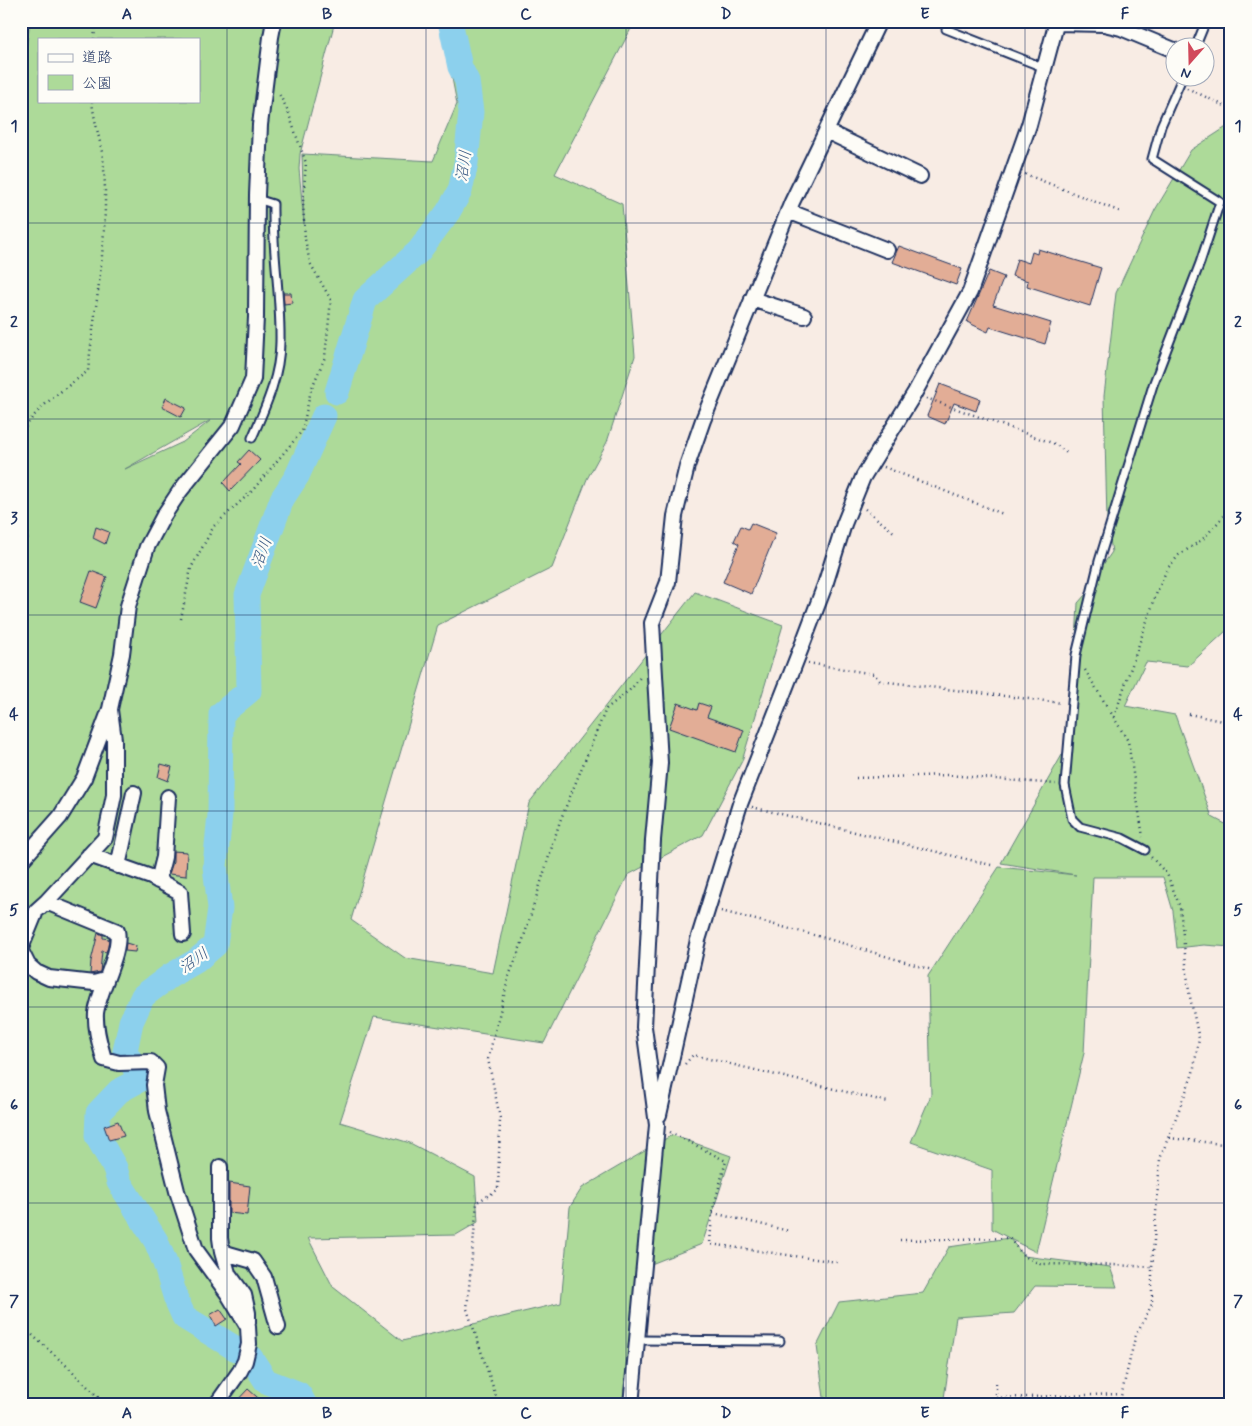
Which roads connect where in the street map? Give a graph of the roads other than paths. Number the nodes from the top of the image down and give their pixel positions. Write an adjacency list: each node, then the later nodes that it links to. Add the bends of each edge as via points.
1 (274, 21): 12 (street, via 260,125)
2 (879, 21): 10 (street)
3 (1206, 21): 6 (lane)
4 (1057, 22): 7 (street, via 1104,24); 8 (street)
5 (946, 30): 8 (lane)
6 (1199, 38)
7 (1164, 46)
8 (1045, 68): 30 (street, via 1014,170 970,292 872,462 854,500 740,804 698,940)
9 (1177, 88): 21 (lane, via 1152,159 1220,202 1153,385 1099,561 1076,655 1065,785 1072,819 1080,827 1122,838)
10 (826, 131): 11 (street); 13 (street)
11 (920, 176)
12 (257, 199): 17 (lane, via 272,204 280,344 270,398); 18 (street, via 253,379 233,425 180,491 147,547 128,606)
13 (788, 211): 14 (street); 15 (street)
14 (887, 250)
15 (752, 298): 16 (street); 30 (street, via 686,466 675,516 668,582 652,623 660,764 644,1027)
16 (804, 316)
17 (252, 438)
18 (110, 709): 22 (street, via 114,740 114,796 105,838); 23 (street, via 84,778 60,817)
19 (134, 793): 24 (street)
20 (168, 797): 25 (street, via 164,857)
21 (1145, 850)
22 (89, 855): 24 (street); 26 (street)
23 (21, 861)
24 (118, 866): 25 (street)
25 (158, 881): 27 (street, via 180,892)
26 (46, 902): 28 (street, via 36,911); 29 (street, via 117,931 117,949)
27 (183, 934)
28 (21, 950): 29 (street, via 28,965 49,978 94,983)
29 (105, 980): 33 (street, via 96,1012 96,1032 104,1059 119,1063 151,1062 157,1068 154,1085 157,1111 196,1250)
30 (656, 1125): 35 (street)
31 (220, 1167): 32 (street)
32 (222, 1252): 33 (street, via 228,1273 244,1295); 34 (street, via 253,1260 264,1277)
33 (248, 1327): 37 (street, via 245,1361)
34 (278, 1327)
35 (637, 1340): 36 (lane); 38 (street)
36 (780, 1341)
37 (216, 1405)
38 (631, 1405)

